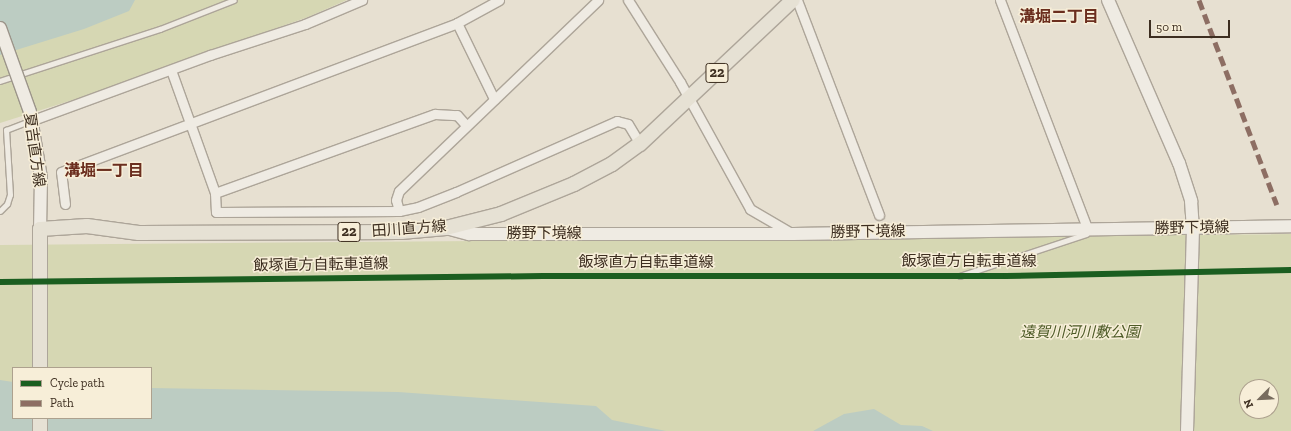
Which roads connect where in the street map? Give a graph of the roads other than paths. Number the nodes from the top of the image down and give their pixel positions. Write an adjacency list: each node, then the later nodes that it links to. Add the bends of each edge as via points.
1 (234, 0): 13 (lane, via 160,29)
2 (362, 0): 12 (street, via 305,24)
3 (499, 0): 10 (street)
4 (598, 0): 14 (street)
5 (628, 0): 15 (street)
6 (794, 0): 15 (main road, 田川直方線 / 22)
7 (798, 0): 24 (street)
8 (1000, 0): 27 (street)
9 (1108, 0): 31 (main road, via 1188,185)
10 (458, 23): 14 (street); 17 (street)
11 (0, 28): 16 (main road, 夏吉直方線, bridge)
12 (171, 70): 16 (street); 17 (street)
13 (0, 81)
14 (494, 99): 18 (street)
15 (689, 100): 19 (main road, 田川直方線 / 22); 30 (street, via 750,209)
16 (32, 116): 22 (lane, via 6,130 10,195 7,204); 29 (main road, 夏吉直方線, via 41,178)
17 (191, 125): 20 (street); 21 (street, via 61,172)
18 (466, 126): 20 (street, via 457,115 435,114); 23 (street, via 398,191 396,200)
19 (640, 144): 23 (street, via 628,124 617,121 456,192 418,207); 26 (main road, 田川直方線 / 22, via 612,164 546,198 501,214)
20 (215, 193): 23 (street, via 216,212)
21 (65, 204)
22 (0, 211)
23 (399, 211)
24 (879, 215)
25 (1291, 226): 31 (main road, 勝野下境線)
26 (446, 228): 29 (main road, 田川直方線 / 22, via 401,232 146,233 87,226); 30 (main road, 勝野下境線, via 469,234)
27 (1087, 228): 28 (main road, 勝野下境線); 30 (main road, 勝野下境線)
28 (1103, 228): 31 (main road, 勝野下境線); 32 (lane)
29 (40, 229): 33 (main road)
30 (793, 234)
31 (1192, 235): 36 (main road)
32 (960, 276)
33 (40, 367)
34 (40, 419): 35 (main road)
35 (40, 431)
36 (1187, 431)

